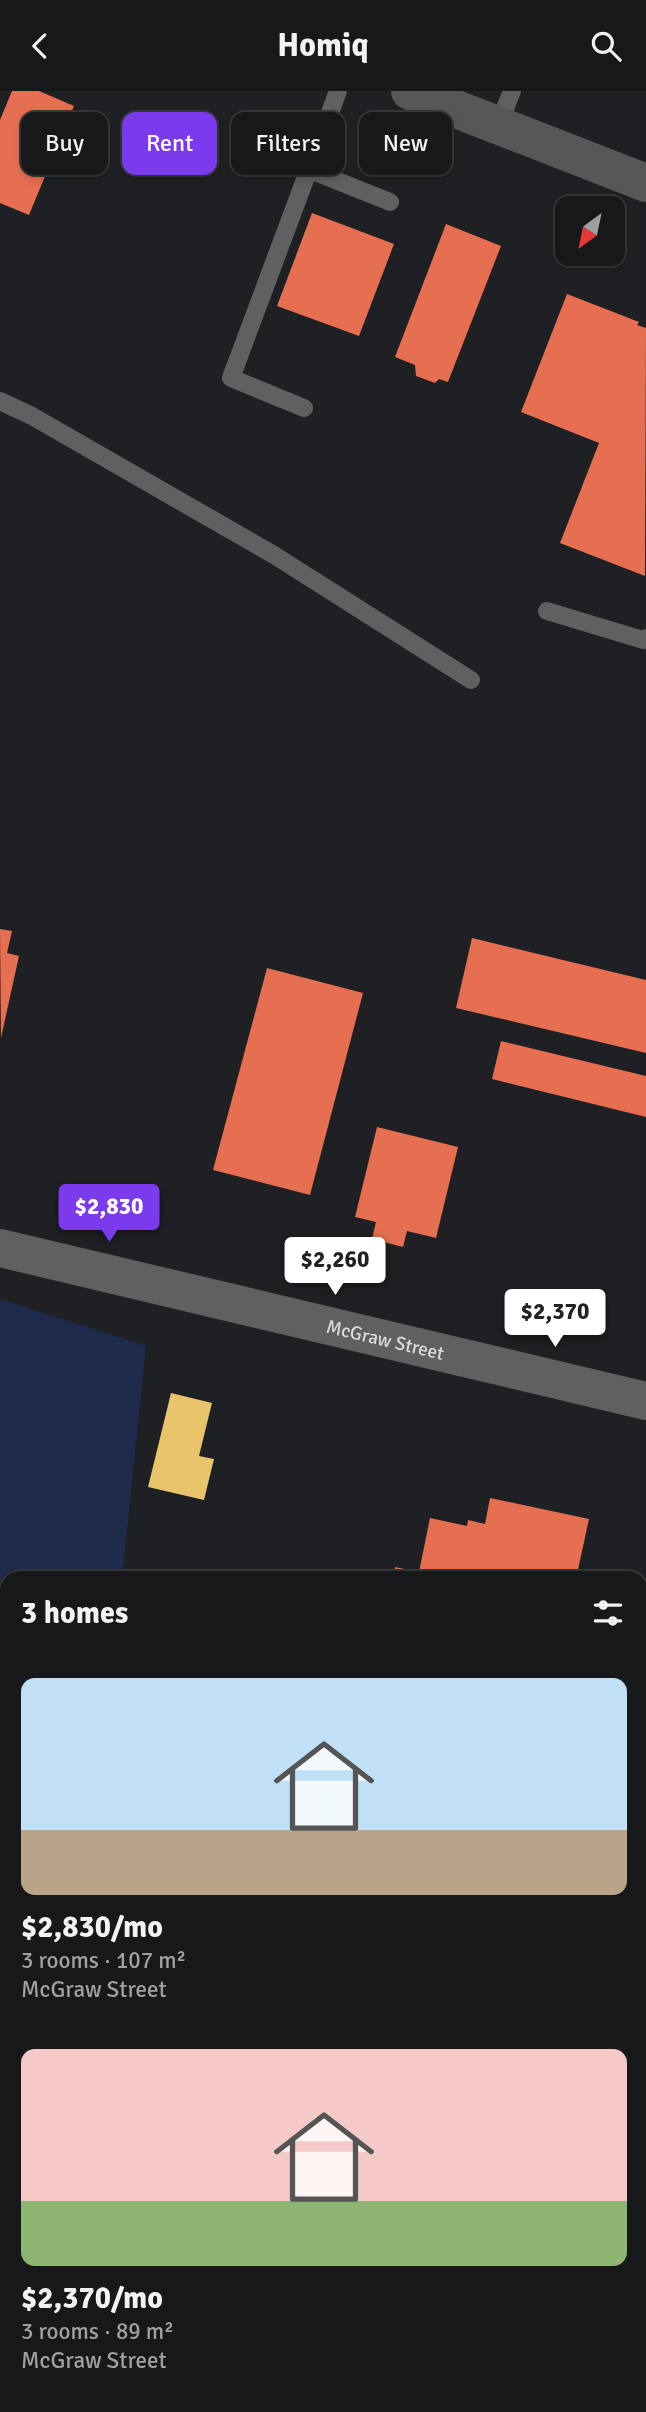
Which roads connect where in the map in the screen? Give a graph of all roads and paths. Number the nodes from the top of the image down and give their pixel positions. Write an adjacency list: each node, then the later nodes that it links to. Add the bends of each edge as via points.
1 (338, 91): 4 (lane)
2 (410, 91): 5 (main road)
3 (512, 91): 5 (lane)
4 (331, 112)
5 (498, 126): 8 (main road)
6 (308, 175): 11 (lane, via 231,378)
7 (322, 175): 9 (lane)
8 (646, 183)
9 (390, 202)
10 (0, 401): 14 (lane, via 274,555)
11 (304, 408)
12 (547, 611): 13 (lane)
13 (646, 638)
14 (471, 680)
15 (0, 1248): 16 (street, McGraw Street)
16 (646, 1401)

